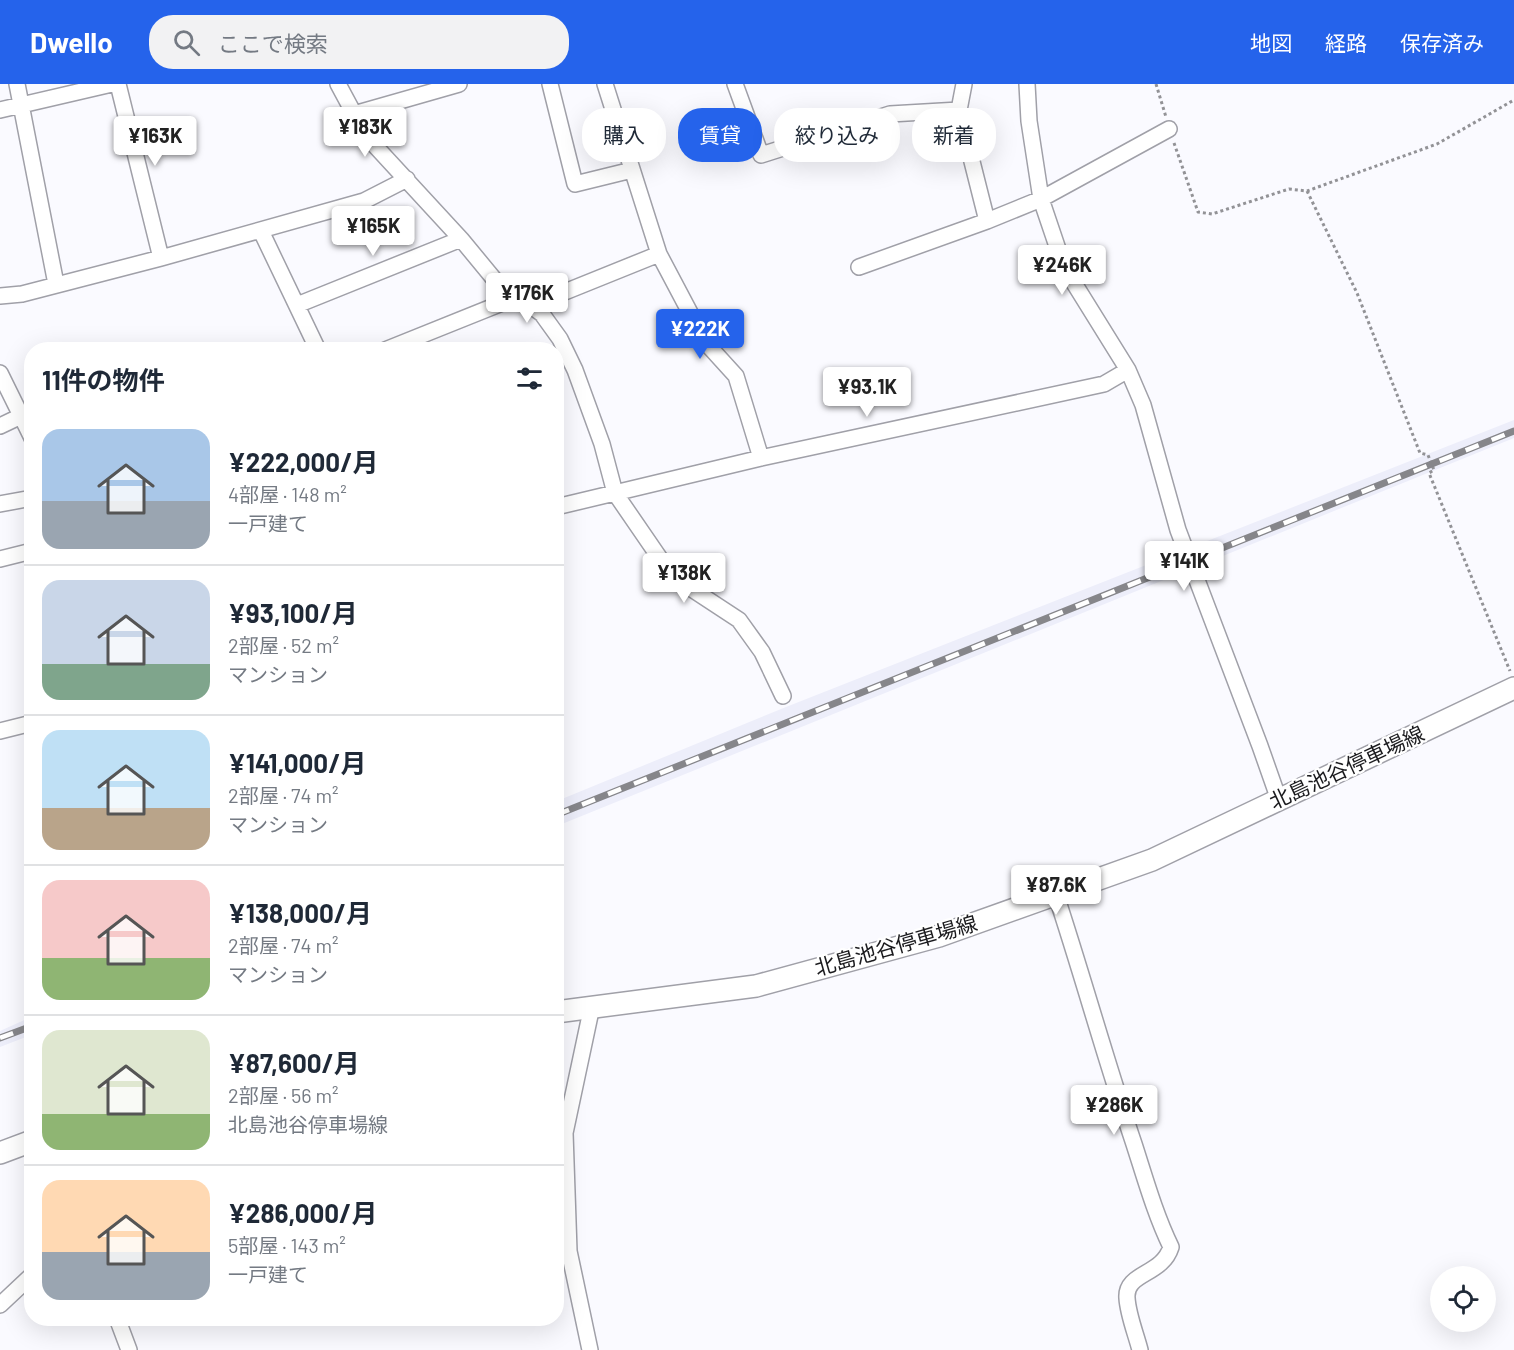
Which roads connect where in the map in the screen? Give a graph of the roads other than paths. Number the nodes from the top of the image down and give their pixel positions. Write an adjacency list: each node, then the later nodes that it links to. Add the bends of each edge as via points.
1 (17, 84): 11 (street)
2 (112, 84): 11 (street)
3 (118, 84): 25 (street)
4 (338, 84): 15 (street)
5 (459, 84): 15 (street)
6 (550, 84): 18 (street, via 575,184)
7 (605, 84): 18 (street)
8 (735, 84): 14 (street, via 761,155 891,114)
9 (964, 84): 12 (street)
10 (1027, 84): 20 (street)
11 (21, 106): 13 (street); 27 (street)
12 (959, 108)
13 (0, 110)
14 (912, 113)
15 (354, 114): 19 (street, via 366,136)
16 (1169, 129): 20 (street)
17 (972, 162): 21 (street)
18 (632, 170): 24 (street)
19 (407, 179): 22 (street, via 364,201); 23 (street)
20 (1041, 199): 21 (street); 36 (street, via 1064,267)
21 (987, 221): 26 (street)
22 (261, 231): 25 (street); 30 (street)
23 (461, 239): 29 (street, via 494,279); 30 (street)
24 (658, 254): 31 (street); 41 (street, via 706,343 736,376)
25 (161, 258): 27 (street)
26 (859, 267)
27 (56, 284): 28 (street)
28 (0, 296)
29 (517, 297): 31 (street); 33 (street)
30 (297, 305): 32 (street)
31 (530, 306): 34 (street, via 542,314)
32 (314, 342)
33 (405, 342)
34 (561, 342)
35 (564, 347): 42 (street, via 602,444)
36 (1128, 370): 41 (street, via 1104,384); 52 (street, via 1143,405 1178,530)
37 (0, 373): 38 (street)
38 (11, 409): 39 (street); 40 (street)
39 (0, 426)
40 (24, 427)
41 (761, 458): 42 (street)
42 (615, 493): 45 (street); 49 (street, via 672,576 739,620 762,652)
43 (24, 500): 44 (street)
44 (0, 504)
45 (564, 505)
46 (24, 553): 47 (street)
47 (0, 560)
48 (1514, 688): 52 (main road, 北島池谷停車場線)
49 (783, 696)
50 (24, 725): 51 (street)
51 (0, 732)
52 (1279, 800): 53 (main road, 北島池谷停車場線, via 1152,860)
53 (1056, 895): 54 (main road, 北島池谷停車場線, via 939,936 756,986); 63 (street, via 1124,1115 1171,1247 1160,1266 1136,1278 1128,1288 1126,1299)
54 (592, 1006): 55 (main road, 北島池谷停車場線); 62 (street, via 565,1133 569,1251)
55 (564, 1011)
56 (24, 1144): 57 (main road)
57 (0, 1154)
58 (24, 1282): 59 (street)
59 (0, 1305)
60 (120, 1326): 61 (street)
61 (129, 1350)
62 (590, 1350)
63 (1140, 1350)

